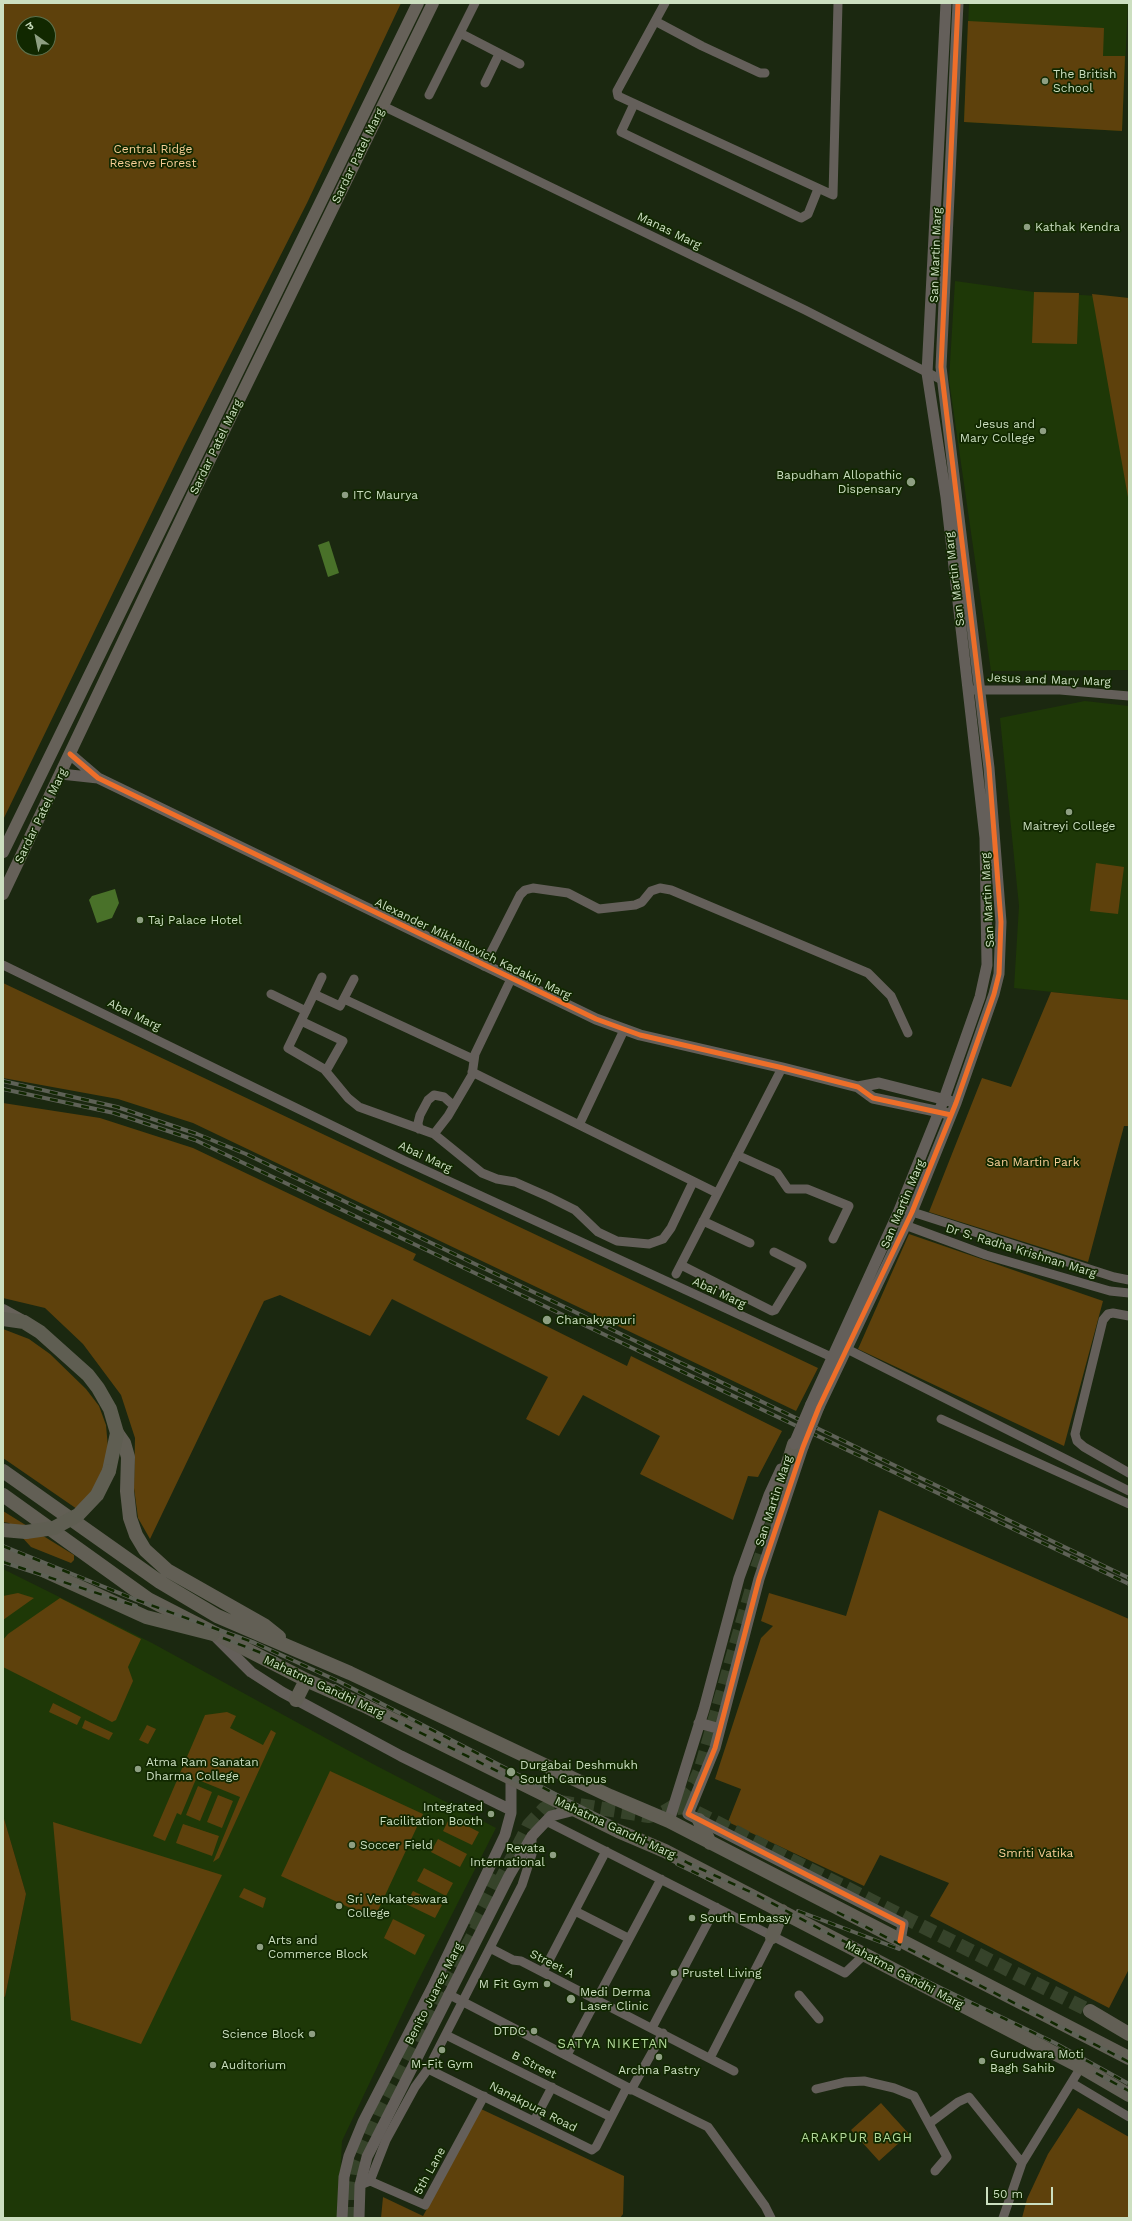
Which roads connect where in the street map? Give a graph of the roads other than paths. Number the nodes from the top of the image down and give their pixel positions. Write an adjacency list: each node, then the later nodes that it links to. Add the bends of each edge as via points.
1 (418, 3): 25 (main road, Sardar Patel Marg)
2 (433, 3): 16 (main road, Sardar Patel Marg)
3 (475, 3): 9 (street)
4 (665, 3): 8 (street)
5 (838, 3): 17 (street, via 833,195)
6 (946, 3): 18 (street, San Martin Marg)
7 (958, 3): 19 (street, San Martin Marg)
8 (655, 21): 12 (street, via 702,46); 15 (street, via 617,91 620,98)
9 (460, 33): 10 (street); 14 (street)
10 (499, 54): 11 (street); 13 (street)
11 (520, 64)
12 (765, 73)
13 (485, 83)
14 (429, 95)
15 (634, 104): 17 (street); 17 (street, via 621,132 800,218 808,214)
16 (383, 106): 18 (street, Manas Marg, via 805,310); 22 (main road, Sardar Patel Marg, via 121,642)
17 (818, 189)
18 (927, 373): 19 (street, Manas Marg); 20 (street, San Martin Marg)
19 (942, 380): 20 (street, San Martin Marg)
20 (974, 690): 21 (street, Jesus and Mary Marg, via 1060,690); 44 (street, San Martin Marg, via 985,838 987,965 980,997); 45 (street, San Martin Marg, via 989,768 1002,948 994,994)
21 (1129, 696)
22 (70, 754): 23 (main road, Sardar Patel Marg); 24 (street)
23 (61, 774): 24 (street); 26 (main road, Sardar Patel Marg)
24 (98, 778): 28 (street, Alexander Mikhailovich Kadakin Marg)
25 (3, 852)
26 (3, 894)
27 (3, 965): 74 (street, Abai Marg, via 403,1160)
28 (484, 966): 31 (street, Alexander Mikhailovich Kadakin Marg); 38 (street, via 520,895 525,890 533,888 568,893 599,909 636,905 651,891 660,888 868,973 891,996)
29 (322, 977): 33 (street)
30 (354, 979): 34 (street)
31 (512, 979): 37 (street, Alexander Mikhailovich Kadakin Marg, via 581,1013); 39 (street)
32 (271, 994): 35 (street)
33 (314, 994): 34 (street, via 340,1006); 35 (street)
34 (344, 999): 39 (street)
35 (306, 1011): 36 (street)
36 (301, 1021): 41 (street, via 288,1048); 41 (street, via 343,1041)
37 (624, 1030): 40 (street, Alexander Mikhailovich Kadakin Marg); 49 (street)
38 (908, 1033)
39 (473, 1059): 42 (street)
40 (782, 1068): 43 (street, Alexander Mikhailovich Kadakin Marg); 52 (street)
41 (326, 1071): 50 (street, via 348,1098 359,1107)
42 (472, 1072): 46 (street); 49 (street)
43 (858, 1087): 44 (street, via 879,1083); 47 (street, via 873,1098)
44 (944, 1099): 45 (street); 47 (street, San Martin Marg)
45 (956, 1103): 48 (street, San Martin Marg)
46 (454, 1106): 50 (street, via 444,1097 434,1096 428,1100 420,1115); 51 (street)
47 (939, 1112): 48 (street); 55 (street, San Martin Marg)
48 (951, 1115): 56 (street, San Martin Marg)
49 (579, 1125): 53 (street)
50 (420, 1129): 51 (street)
51 (434, 1134): 53 (street, via 482,1173 515,1182 562,1203 575,1210 598,1232 617,1241 649,1244 662,1239 671,1228)
52 (736, 1155): 54 (street); 60 (street, via 777,1173 788,1189 807,1190 849,1206)
53 (694, 1182): 54 (street)
54 (717, 1193): 57 (street)
55 (900, 1208): 56 (street, Dr S. Radha Krishnan Marg); 58 (street, San Martin Marg)
56 (912, 1212): 59 (street, San Martin Marg); 65 (street, Dr S. Radha Krishnan Marg)
57 (703, 1221): 61 (street); 63 (street)
58 (894, 1221): 59 (street, Dr S. Radha Krishnan Marg); 74 (street, San Martin Marg)
59 (906, 1226): 67 (street, Dr S. Radha Krishnan Marg, via 986,1255); 73 (street, San Martin Marg)
60 (833, 1239)
61 (750, 1242)
62 (774, 1252): 63 (street, via 802,1266 772,1311)
63 (681, 1264): 64 (street)
64 (676, 1274)
65 (1114, 1277): 66 (street, Dr S. Radha Krishnan Marg); 67 (street)
66 (1129, 1280)
67 (1110, 1291): 68 (street, Dr S. Radha Krishnan Marg)
68 (1129, 1293)
69 (3, 1310): 72 (main road)
70 (1129, 1316): 79 (street, via 1112,1313 1105,1316 1075,1434 1084,1447)
71 (3, 1319): 72 (highway)
72 (24, 1322): 76 (highway, via 48,1338 93,1381 110,1409)
73 (847, 1349): 74 (street, San Martin Marg); 80 (street)
74 (836, 1360): 77 (street, San Martin Marg, bridge)
75 (941, 1419): 83 (street)
76 (117, 1433): 84 (highway, bridge, via 109,1471 97,1495 78,1515 54,1528 26,1532); 87 (main road, via 124,1443 128,1457 126,1491 130,1518 145,1550 167,1570 264,1625)
77 (798, 1445): 81 (main road); 90 (street, San Martin Marg, via 769,1496 739,1578); 91 (street, San Martin Marg, via 759,1579)
78 (3, 1471): 87 (main road, Mahatma Gandhi Marg, via 160,1582 217,1616)
79 (1129, 1473)
80 (1129, 1491)
81 (781, 1493)
82 (3, 1495): 86 (main road, Mahatma Gandhi Marg, via 148,1599)
83 (1129, 1504)
84 (3, 1530)
85 (3, 1552): 86 (highway, via 146,1617)
86 (213, 1634): 88 (main road, Mahatma Gandhi Marg); 89 (street, via 251,1672)
87 (294, 1648): 97 (main road, Mahatma Gandhi Marg, via 610,1796)
88 (306, 1680): 89 (main road); 92 (main road, Mahatma Gandhi Marg)
89 (296, 1700): 93 (street)
90 (699, 1723): 91 (street); 97 (street, San Martin Marg)
91 (720, 1729): 95 (street, San Martin Marg)
92 (511, 1778): 93 (street, Benito Juarez Marg); 94 (main road, Mahatma Gandhi Marg)
93 (511, 1810): 142 (street, Benito Juarez Marg, via 505,1835 432,1988 363,2122 349,2156 344,2177)
94 (575, 1810): 96 (street, Benito Juarez Marg, via 556,1814); 106 (main road, Mahatma Gandhi Marg, via 665,1851)
95 (694, 1817): 99 (main road); 109 (street, via 903,1924)
96 (546, 1821): 98 (street, Benito Juarez Marg); 100 (street)
97 (669, 1821): 99 (main road, Mahatma Gandhi Marg)
98 (532, 1836): 101 (street, Benito Juarez Marg); 103 (street, via 532,1854)
99 (710, 1843): 109 (main road, Mahatma Gandhi Marg)
100 (606, 1851): 102 (street); 105 (street)
101 (509, 1876): 103 (street); 113 (street, Benito Juarez Marg)
102 (661, 1879): 104 (street); 108 (street)
103 (522, 1885): 110 (street)
104 (716, 1907): 107 (street); 119 (street)
105 (575, 1911): 108 (street); 112 (street)
106 (782, 1911): 107 (main road); 111 (main road, Mahatma Gandhi Marg)
107 (772, 1937): 111 (street, via 845,1973); 124 (street)
108 (628, 1938): 115 (street)
109 (900, 1941): 125 (main road, Mahatma Gandhi Marg)
110 (490, 1948): 112 (street, Street A); 116 (street)
111 (864, 1954): 126 (main road, Mahatma Gandhi Marg)
112 (543, 1972): 115 (street, Street A)
113 (448, 1994): 116 (street); 141 (street, Benito Juarez Marg, via 367,2157)
114 (799, 1995): 118 (street)
115 (595, 1999): 119 (street, Street A); 123 (street)
116 (462, 2002): 122 (street); 123 (street)
117 (1090, 2011): 121 (main road)
118 (819, 2019)
119 (652, 2028): 120 (street, Street A)
120 (663, 2034): 124 (street, Street A); 131 (street)
121 (1129, 2034)
122 (446, 2035): 127 (street); 130 (street, B Street)
123 (567, 2054): 131 (street)
124 (710, 2058): 128 (street, Street A)
125 (1129, 2058)
126 (1081, 2067): 129 (street); 133 (main road, Mahatma Gandhi Marg)
127 (428, 2069): 134 (street, Nanakpura Road); 141 (street, via 415,2087)
128 (734, 2071)
129 (1072, 2083): 136 (street); 139 (street)
130 (552, 2087): 135 (street, B Street); 137 (street)
131 (629, 2089): 135 (street); 144 (street, via 711,2130)
132 (816, 2089): 138 (street, via 845,2082 864,2081 894,2088 914,2096)
133 (1129, 2095)
134 (484, 2096): 137 (street, Nanakpura Road); 141 (street, 5th Lane, via 425,2205)
135 (611, 2117): 137 (street, Nanakpura Road, via 592,2150)
136 (1129, 2117)
137 (534, 2122)
138 (930, 2123): 139 (street, via 969,2097); 140 (street, via 947,2157)
139 (1022, 2163): 145 (street)
140 (935, 2171)
141 (365, 2183): 143 (street, Benito Juarez Marg)
142 (342, 2218)
143 (359, 2218)
144 (772, 2218)
145 (1003, 2218)

